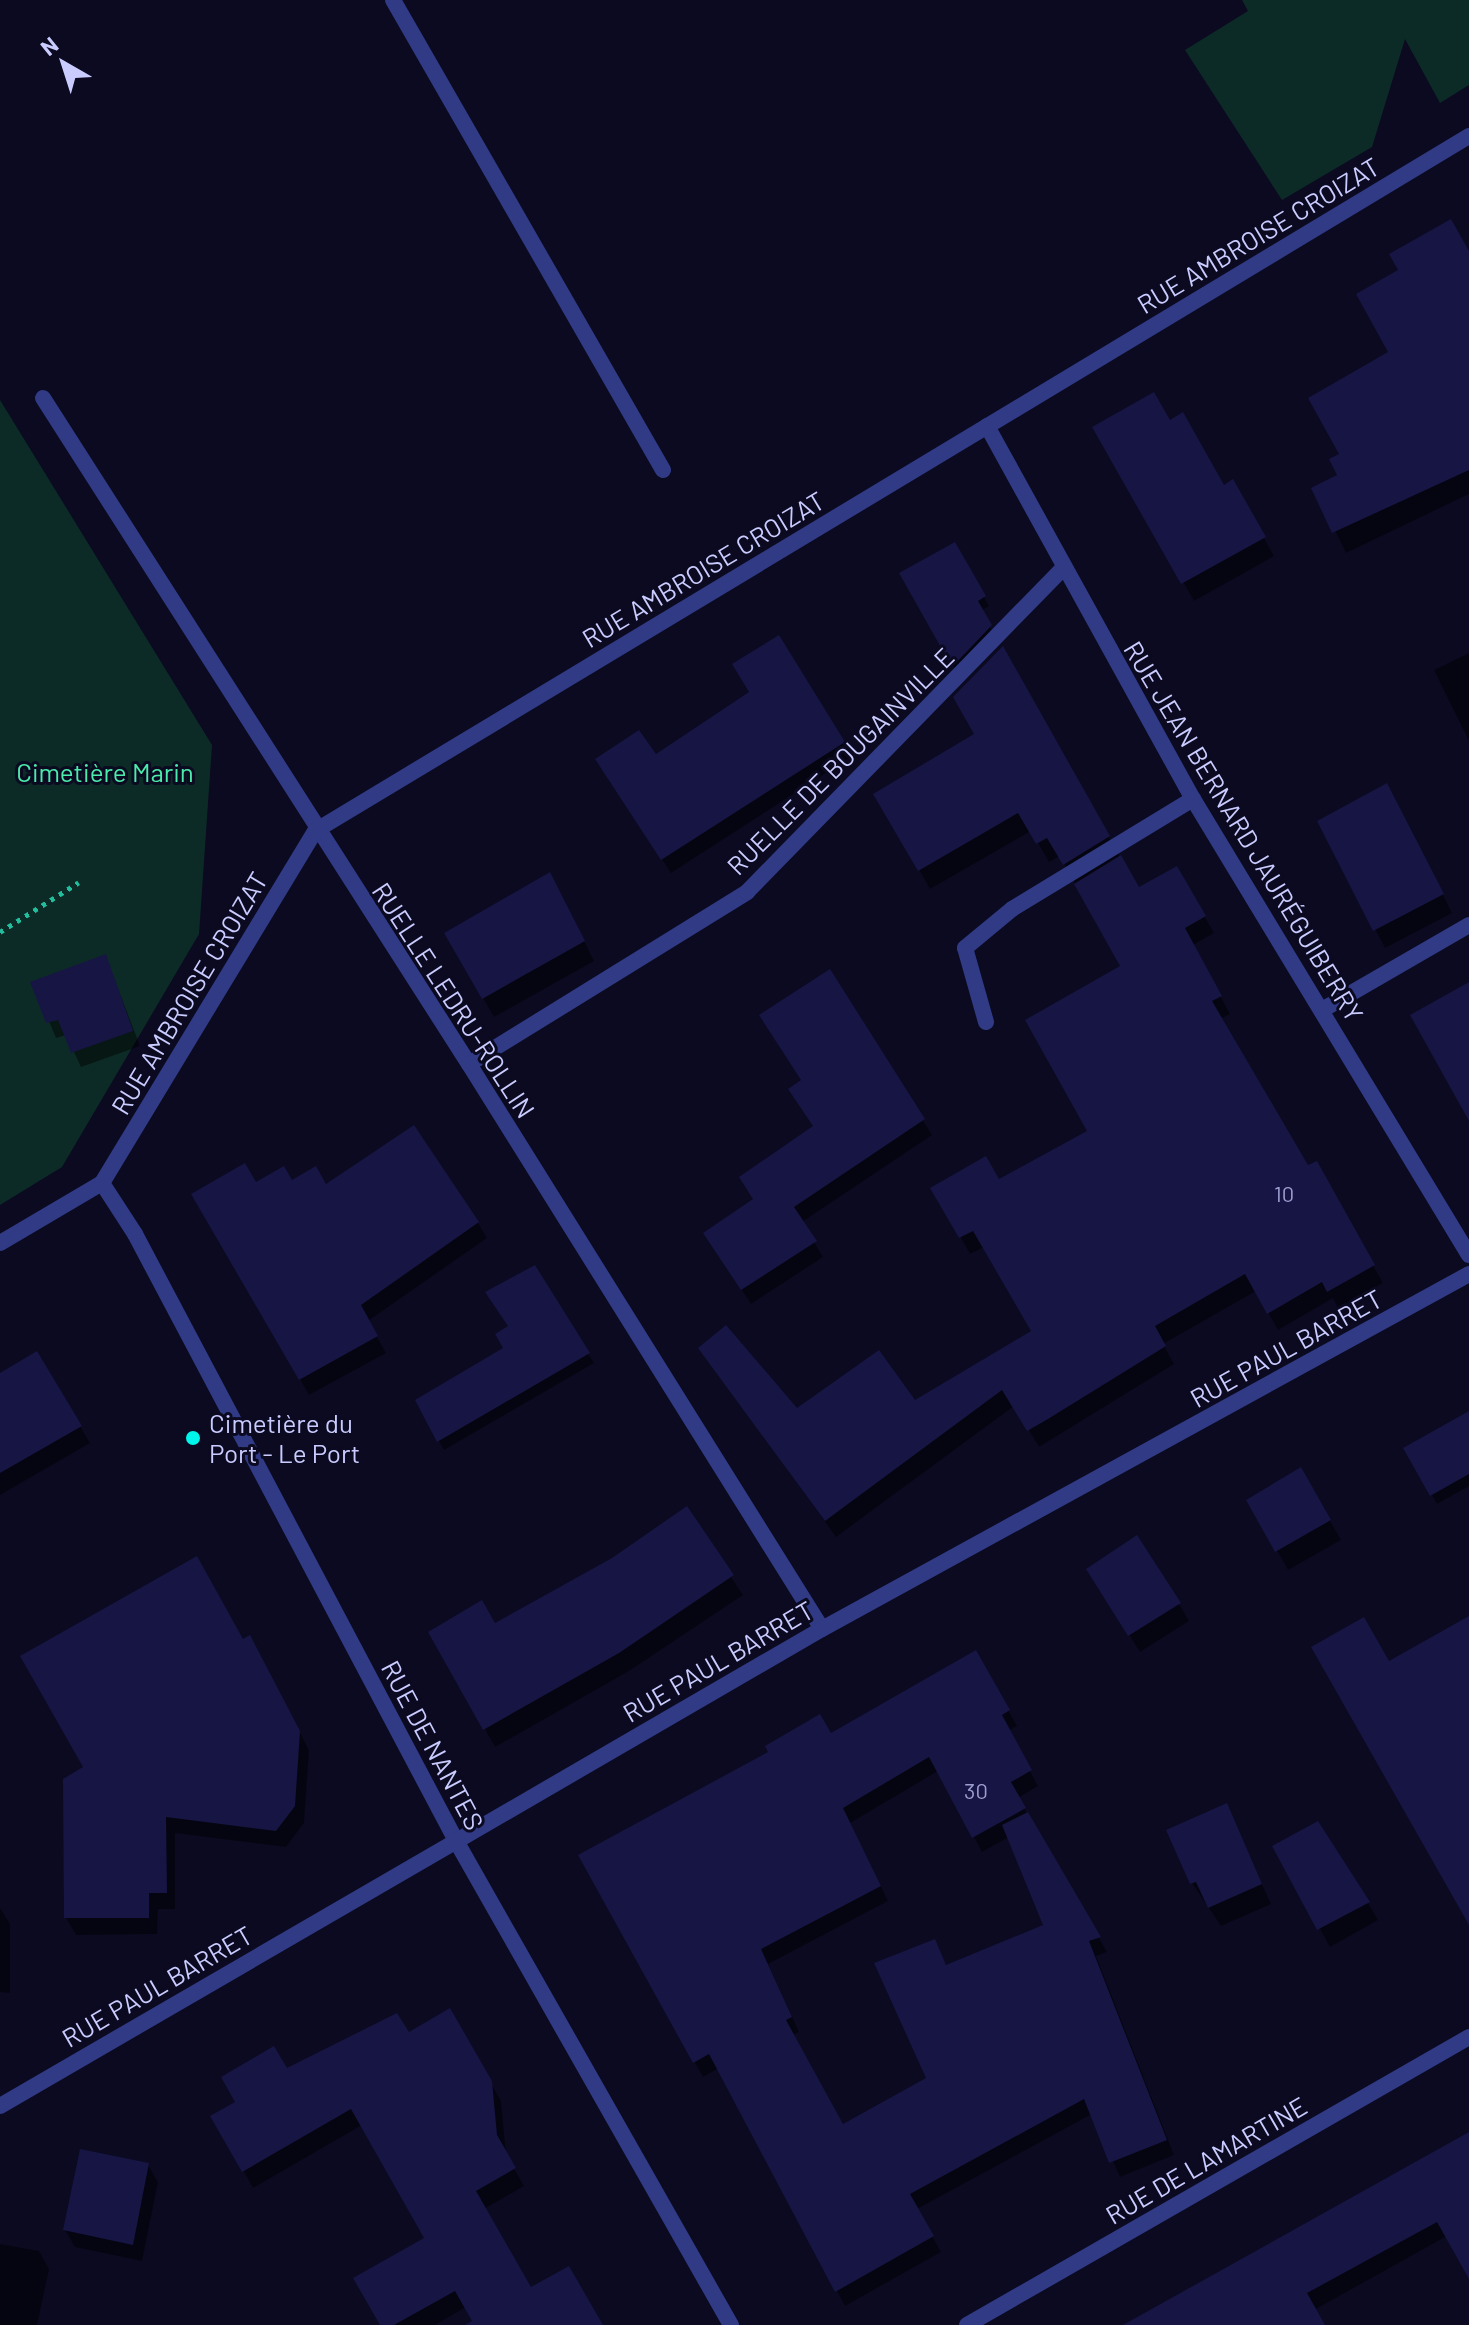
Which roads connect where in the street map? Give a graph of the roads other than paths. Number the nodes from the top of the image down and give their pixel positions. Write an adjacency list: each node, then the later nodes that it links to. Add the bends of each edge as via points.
1 (393, 0): 5 (street)
2 (1469, 136): 4 (street, RUE AMBROISE CROIZAT)
3 (43, 398): 8 (street, RUELLE LEDRU-ROLLIN)
4 (987, 426): 6 (street, RUE JEAN BERNARD JAURÉGUIBERRY); 8 (street, RUE AMBROISE CROIZAT)
5 (663, 470)
6 (1063, 568): 7 (street, RUE JEAN BERNARD JAURÉGUIBERRY); 12 (street, RUELLE DE BOUGAINVILLE, via 747,892)
7 (1193, 799): 10 (street, RUE JEAN BERNARD JAURÉGUIBERRY); 11 (street, via 1012,909 965,948)
8 (315, 831): 12 (street, RUELLE LEDRU-ROLLIN); 13 (street, RUE AMBROISE CROIZAT)
9 (1469, 925): 10 (street)
10 (1322, 1010): 15 (street, RUE JEAN BERNARD JAURÉGUIBERRY)
11 (986, 1022)
12 (469, 1064): 17 (street, RUELLE LEDRU-ROLLIN)
13 (102, 1183): 14 (street); 18 (street, RUE DE NANTES, via 142,1248)
14 (0, 1243)
15 (1469, 1255)
16 (1469, 1274): 17 (street, RUE PAUL BARRET)
17 (822, 1629): 18 (street, RUE PAUL BARRET)
18 (455, 1839): 20 (street, RUE PAUL BARRET); 21 (street, RUE DE NANTES)
19 (1469, 2037): 22 (street, RUE DE LAMARTINE)
20 (0, 2106)
21 (731, 2325)
22 (967, 2325)

